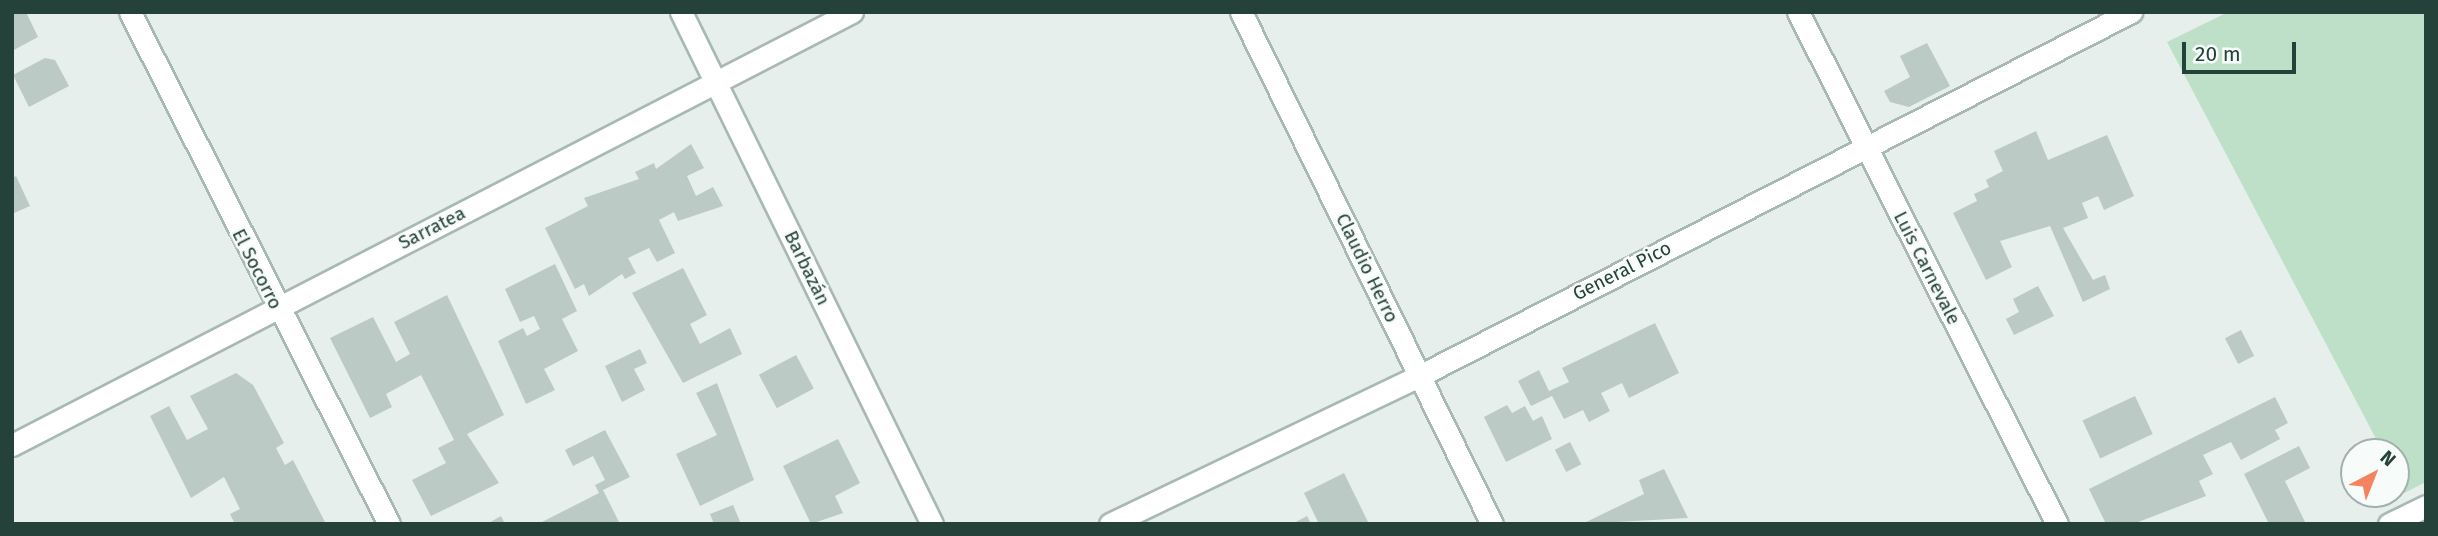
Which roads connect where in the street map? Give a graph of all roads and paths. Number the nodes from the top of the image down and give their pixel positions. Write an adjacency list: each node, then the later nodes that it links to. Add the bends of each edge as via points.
1 (130, 12): 9 (street, El Socorro)
2 (681, 12): 7 (street, Barbazán)
3 (852, 12): 7 (street, Sarratea)
4 (1241, 12): 10 (street, Claudio Herro)
5 (1798, 12): 8 (street, Luis Carnevale)
6 (2131, 12): 8 (street, General Pico)
7 (715, 80): 9 (street, Sarratea); 14 (street, Barbazán)
8 (1865, 146): 10 (street, General Pico); 17 (street, Luis Carnevale)
9 (277, 308): 11 (street, Sarratea); 13 (street, El Socorro)
10 (1419, 376): 15 (street, General Pico); 16 (street, Claudio Herro)
11 (12, 445)
12 (2426, 506): 18 (street)
13 (389, 524)
14 (932, 524)
15 (1110, 524)
16 (1492, 524)
17 (2057, 524)
18 (2389, 524)

